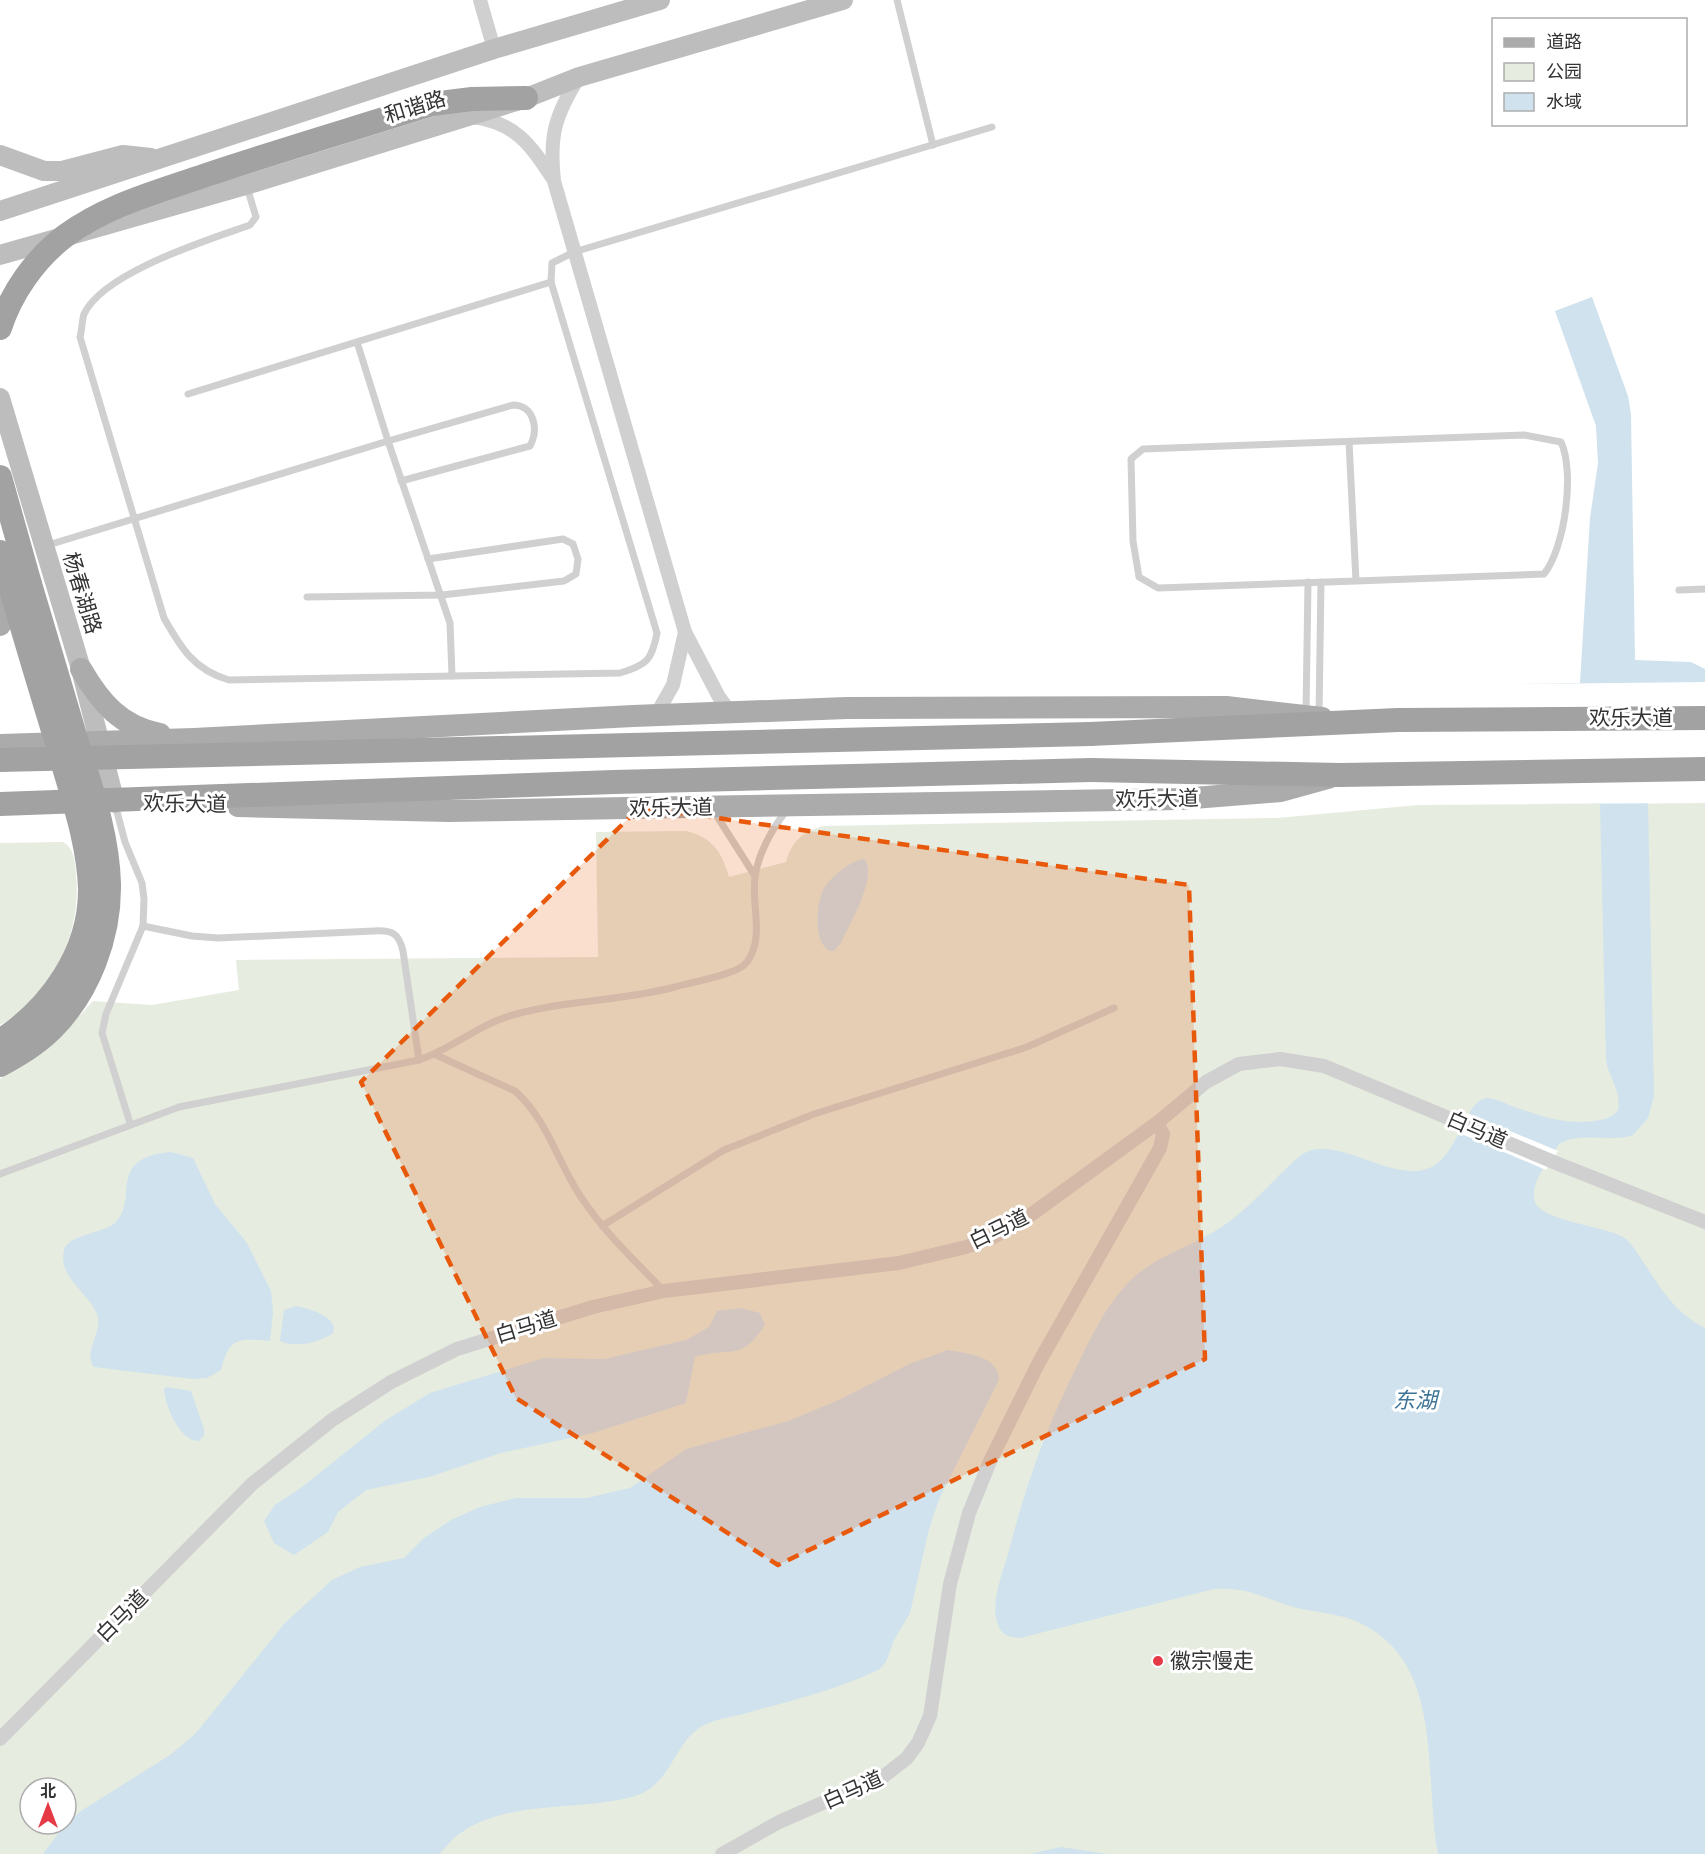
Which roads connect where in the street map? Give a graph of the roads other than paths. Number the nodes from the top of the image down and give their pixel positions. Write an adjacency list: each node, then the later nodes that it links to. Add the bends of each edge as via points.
1 (480, 0): 5 (street)
2 (660, 0): 5 (main road, 和谐路)
3 (843, 0): 6 (main road, 和谐路)
4 (897, 0): 10 (lane)
5 (494, 49): 12 (main road, 和谐路)
6 (579, 77): 7 (main road, 和谐路); 13 (street, via 555,121)
7 (526, 98): 8 (main road, 和谐路); 19 (highway, bridge, via 456,100 432,105 262,156 106,212 66,235 27,274)
8 (466, 116): 13 (street, via 498,122 513,130); 14 (main road, 和谐路)
9 (992, 127): 10 (lane)
10 (933, 145): 16 (lane)
11 (0, 155): 12 (main road, via 44,171 62,171 123,155)
12 (159, 159): 15 (main road, 和谐路)
13 (554, 181): 16 (street)
14 (246, 185): 17 (main road, 和谐路); 27 (lane, via 256,217 250,225 151,261 102,294 84,314 80,337)
15 (0, 211)
16 (574, 252): 18 (lane, via 553,261 549,270); 41 (street)
17 (0, 255)
18 (551, 282): 20 (lane); 43 (lane, via 657,633 653,655 639,667 620,672)
19 (0, 328)
20 (357, 342): 21 (lane); 23 (lane)
21 (188, 394)
22 (0, 398): 29 (main road, 杨春湖路)
23 (388, 441): 26 (lane); 26 (lane, via 513,405 530,411 535,429 530,446); 27 (lane)
24 (1349, 442): 32 (lane); 32 (lane, via 1545,436 1561,442 1567,455 1568,490 1554,561 1544,574); 33 (lane, via 1143,449 1131,459 1132,541 1139,578 1158,588)
25 (0, 477): 67 (highway, bridge, via 85,769 105,846 109,885 99,950 75,1000 42,1038)
26 (401, 482): 31 (lane)
27 (134, 518): 29 (lane); 43 (lane, via 164,618 187,653 207,674 229,680)
28 (0, 538): 50 (main road)
29 (42, 547): 42 (main road, 杨春湖路)
30 (0, 552): 64 (highway, bridge, via 75,805 90,888 83,933 55,991 30,1019)
31 (428, 559): 38 (lane); 38 (lane, via 563,539 573,544 578,559 576,574 564,581)
32 (1356, 581): 34 (lane)
33 (1308, 582): 34 (lane); 46 (lane)
34 (1321, 582): 46 (lane)
35 (1705, 589): 36 (lane)
36 (1679, 590)
37 (7, 594): 40 (main road)
38 (442, 596): 39 (lane); 43 (lane, via 450,623)
39 (308, 597)
40 (0, 625)
41 (685, 632): 44 (street); 45 (street, via 673,685)
42 (81, 669): 48 (main road, via 94,693 122,720 156,734); 49 (main road, 杨春湖路)
43 (452, 676)
44 (730, 712): 45 (main road, 欢乐大道); 46 (main road, 欢乐大道, via 1226,707)
45 (656, 715): 48 (main road, 欢乐大道)
46 (1322, 718): 47 (highway, 欢乐大道); 52 (highway, 欢乐大道, bridge, via 1090,734)
47 (1705, 718)
48 (194, 740): 49 (main road, 欢乐大道)
49 (99, 742): 50 (main road, 欢乐大道); 55 (main road, 杨春湖路)
50 (61, 743): 51 (main road, 欢乐大道); 57 (main road)
51 (0, 746)
52 (0, 760)
53 (1705, 769): 54 (highway, 欢乐大道)
54 (1340, 775): 56 (highway, 欢乐大道, bridge, via 1091,770); 58 (main road, 欢乐大道, via 1281,791 1224,798)
55 (115, 803): 57 (main road, 欢乐大道); 59 (main road, 欢乐大道, via 449,811); 60 (lane)
56 (0, 804): 57 (main road, 欢乐大道)
57 (78, 804): 60 (lane)
58 (791, 806): 59 (main road, 欢乐大道); 61 (lane, via 776,824)
59 (711, 808): 61 (lane)
60 (125, 842): 62 (lane, via 142,883)
61 (755, 876): 65 (lane, via 754,945 748,961 737,970 660,990 512,1015 487,1024)
62 (143, 926): 66 (lane, via 218,939 394,932 403,951); 68 (lane, via 106,1014 102,1033)
63 (1114, 1008): 72 (lane, via 1027,1047 814,1114 724,1150)
64 (0, 1041)
65 (436, 1055): 66 (lane); 72 (lane, via 521,1096 534,1110 580,1196)
66 (419, 1060): 68 (lane, via 179,1107)
67 (0, 1065)
68 (130, 1123): 70 (lane)
69 (1157, 1124): 71 (street, 白马道, via 1206,1082 1239,1064 1280,1059 1324,1066); 73 (street, 白马道, via 1021,1222 966,1247 899,1263); 75 (street, 白马道, via 1163,1134 1160,1148 1038,1364 969,1513 950,1584 930,1716 918,1743 894,1770 877,1781 780,1822)
70 (0, 1174)
71 (1705, 1222)
72 (602, 1226): 73 (lane)
73 (664, 1291): 74 (street, 白马道, via 593,1306 457,1349 391,1382 340,1415 252,1484)
74 (0, 1739)
75 (722, 1854)

